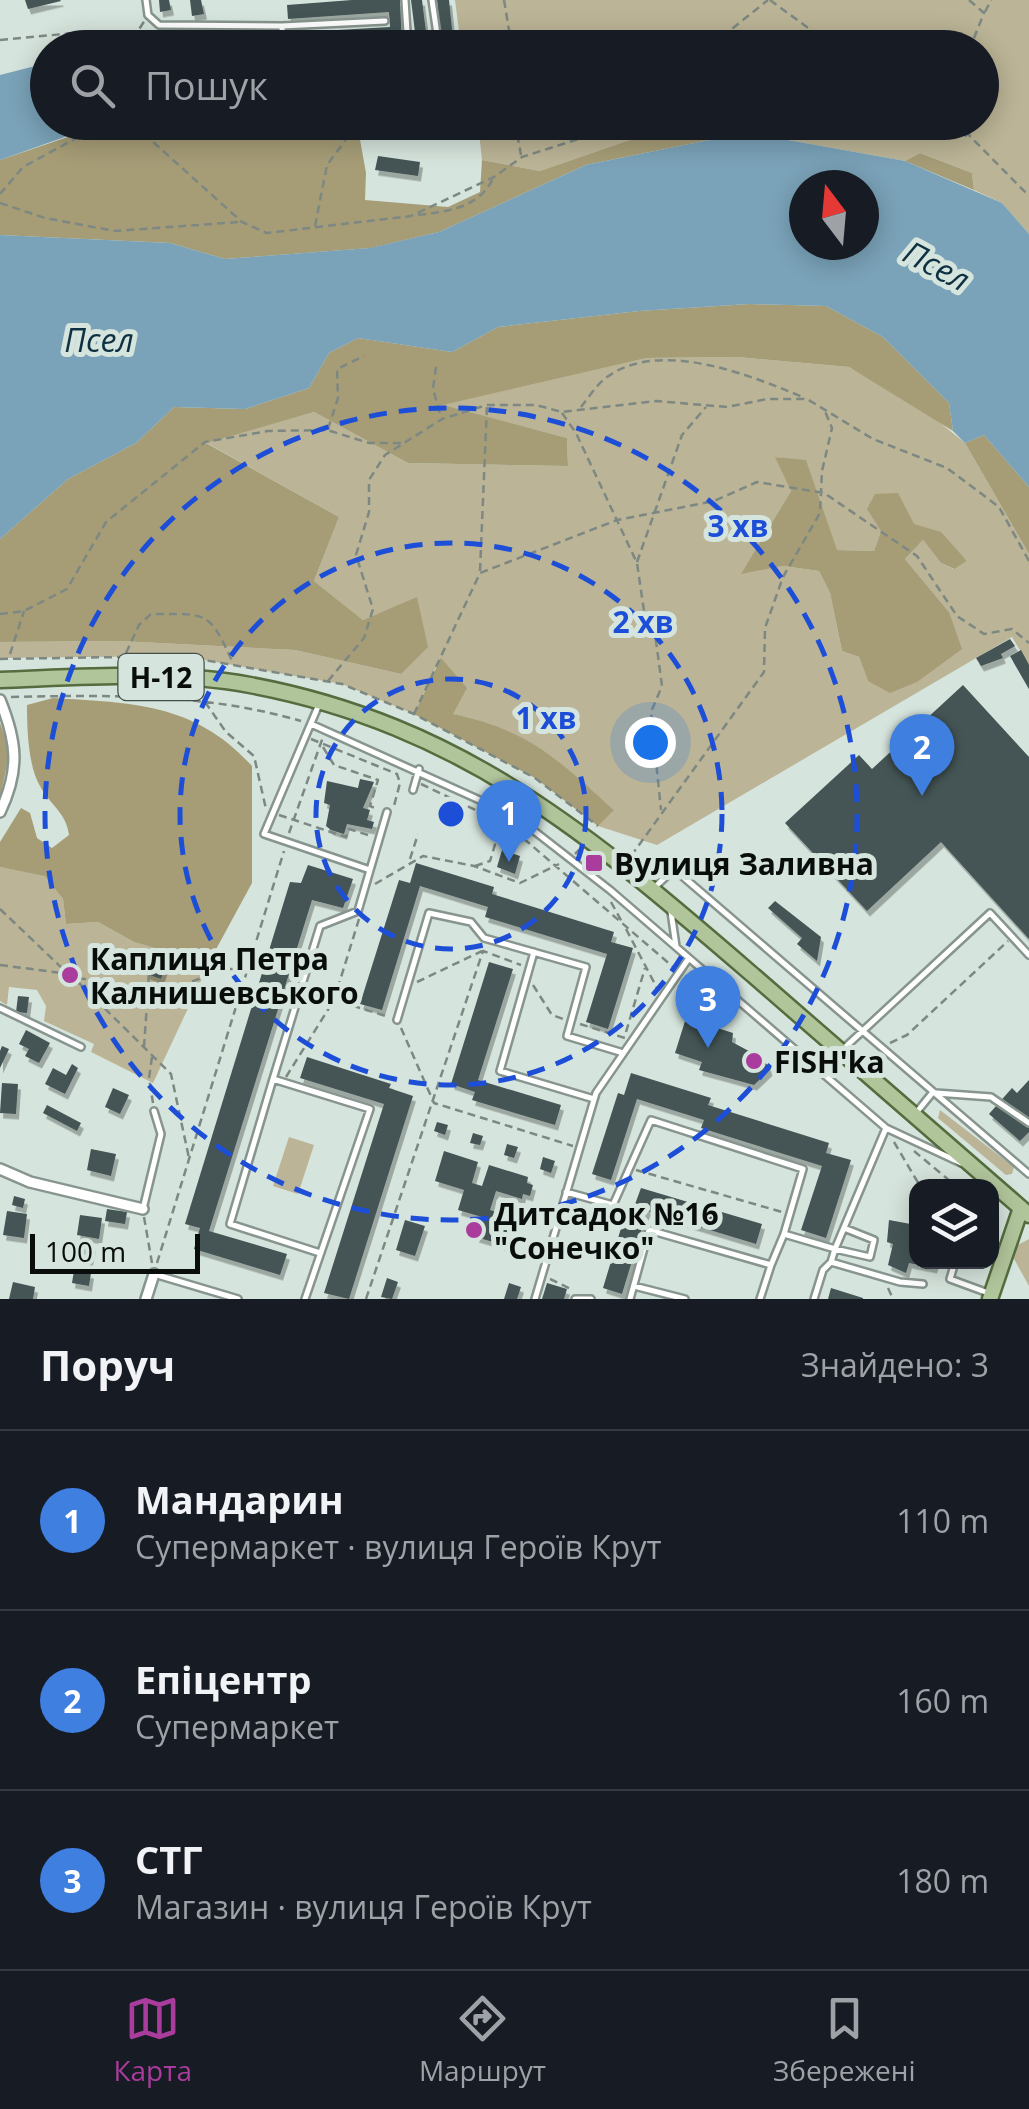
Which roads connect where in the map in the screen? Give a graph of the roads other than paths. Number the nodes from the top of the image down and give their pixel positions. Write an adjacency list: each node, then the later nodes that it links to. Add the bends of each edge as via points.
1 (146, 0): 5 (lane, via 158,25)
2 (404, 0): 7 (lane)
3 (432, 0): 8 (lane)
4 (385, 20): 5 (lane)
5 (282, 26): 6 (lane)
6 (282, 30)
7 (406, 30)
8 (436, 30)
9 (0, 680): 11 (main road, Н-12, via 176,677 248,684)
10 (0, 699): 15 (street, via 16,741 13,784)
11 (320, 702): 12 (lane); 18 (main road, Н-12, via 383,722 496,774)
12 (311, 724): 13 (lane); 17 (lane, via 264,834)
13 (419, 769): 14 (lane); 20 (lane, via 515,816)
14 (413, 790)
15 (0, 812)
16 (387, 812): 17 (lane)
17 (370, 870): 31 (lane, via 358,911 320,926)
18 (653, 889): 19 (main road, Н-12); 26 (lane, via 674,868)
19 (670, 904): 20 (lane); 28 (main road, Н-12)
20 (676, 947): 23 (lane)
21 (534, 952): 25 (lane, via 484,938 471,922 429,912); 29 (lane, via 586,967 568,1036); 33 (lane, via 500,1071)
22 (1029, 954): 26 (lane, via 990,912)
23 (688, 958): 29 (lane); 30 (lane)
24 (0, 1008): 27 (lane)
25 (397, 1020)
26 (864, 1029): 28 (lane); 32 (lane)
27 (81, 1047)
28 (841, 1051): 30 (lane); 35 (main road, Н-12)
29 (620, 1052): 33 (lane)
30 (808, 1060): 37 (lane)
31 (273, 1079): 47 (lane, via 230,1224); 47 (lane, via 370,1109)
32 (934, 1092): 35 (lane); 36 (lane, via 992,1096); 40 (lane)
33 (594, 1099): 41 (lane)
34 (154, 1111): 43 (lane, via 161,1134)
35 (915, 1114): 39 (main road, Н-12)
36 (1029, 1123)
37 (886, 1128): 39 (lane); 44 (lane)
38 (0, 1168): 43 (street, via 30,1182)
39 (978, 1169): 42 (main road, Н-12)
40 (1029, 1174)
41 (566, 1192): 45 (lane, via 613,1205 651,1120 803,1169); 59 (lane)
42 (1026, 1207): 54 (main road)
43 (143, 1208)
44 (844, 1228): 46 (lane); 46 (lane, via 874,1240 870,1257)
45 (784, 1234): 46 (lane); 49 (lane)
46 (835, 1248): 48 (lane)
47 (320, 1253): 58 (lane)
48 (831, 1262): 52 (lane); 64 (lane)
49 (771, 1266): 53 (lane, via 650,1230); 63 (lane)
50 (954, 1269): 54 (lane, via 950,1279)
51 (154, 1274): 56 (street); 57 (lane)
52 (923, 1284)
53 (634, 1286): 61 (lane); 62 (lane)
54 (991, 1296)
55 (576, 1297): 60 (lane)
56 (146, 1299)
57 (238, 1299)
58 (305, 1299)
59 (534, 1299)
60 (591, 1299)
61 (630, 1299)
62 (685, 1299)
63 (760, 1299)
64 (814, 1299)

